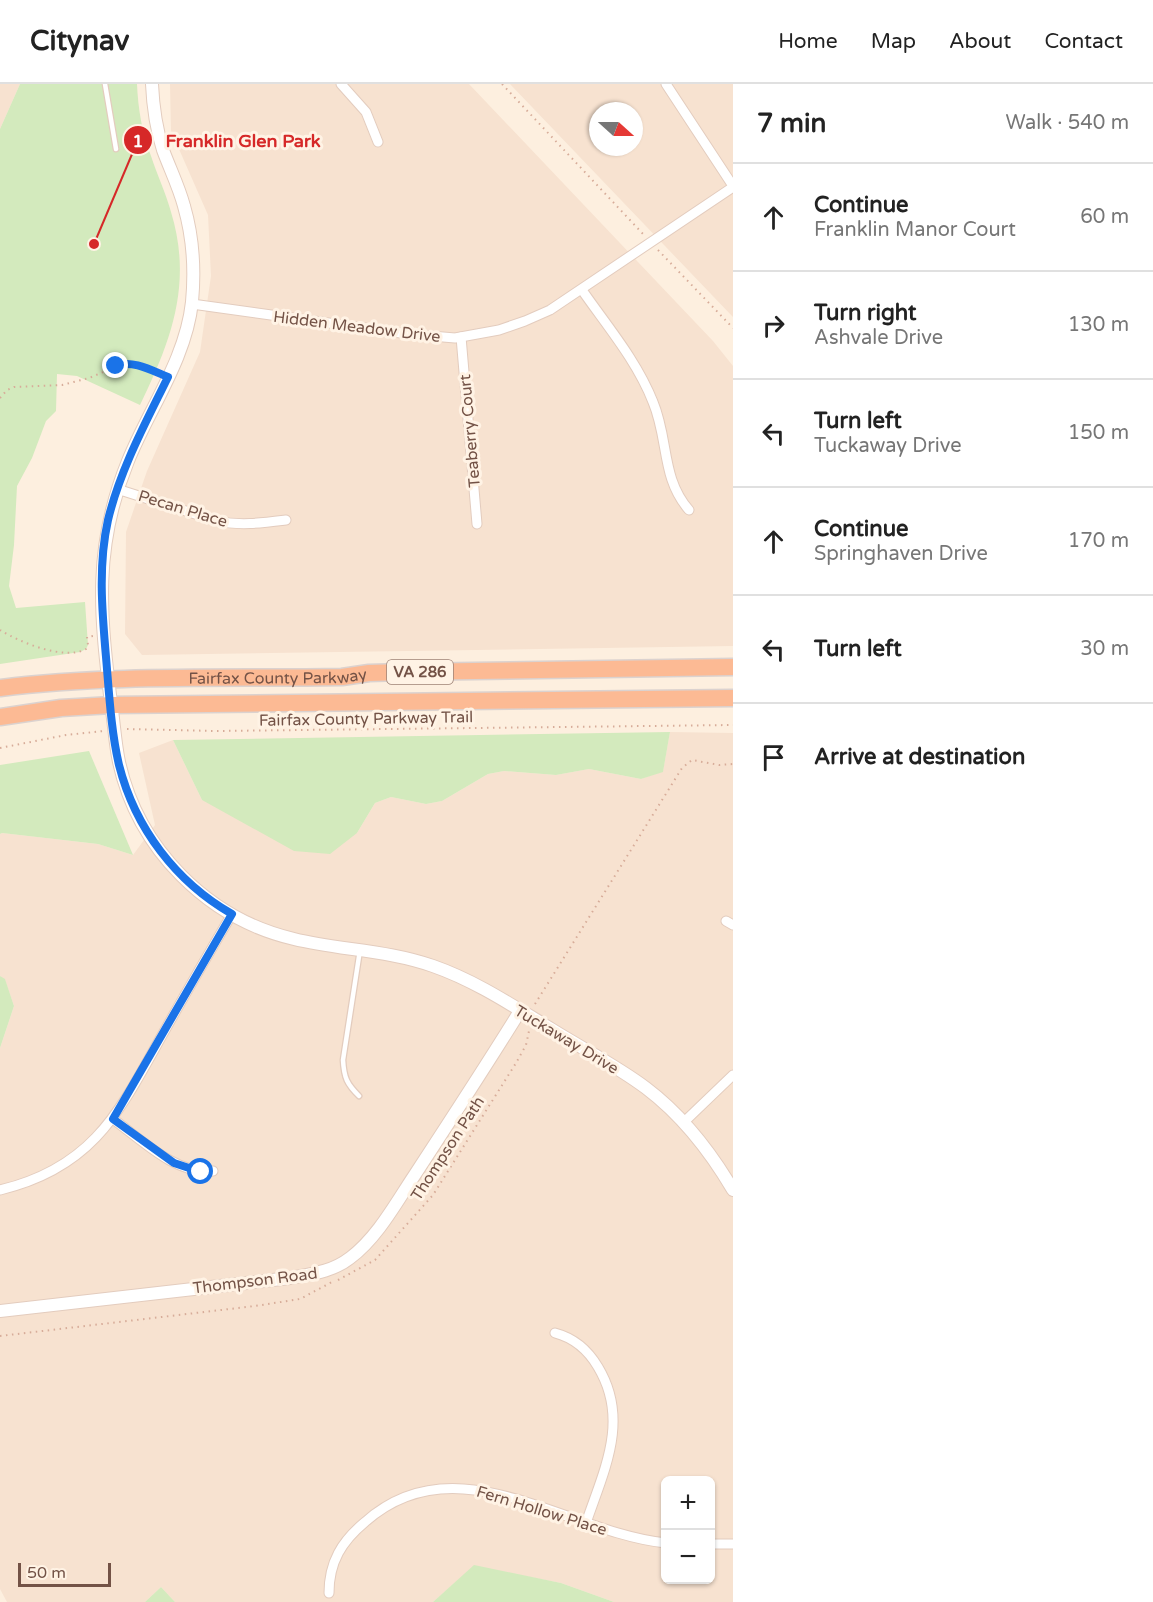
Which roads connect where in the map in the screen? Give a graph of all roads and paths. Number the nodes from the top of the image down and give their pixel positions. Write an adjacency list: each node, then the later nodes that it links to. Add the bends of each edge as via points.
1 (105, 84): 7 (lane)
2 (152, 84): 11 (street, Tuckaway Drive, via 157,129 188,222 193,260)
3 (341, 84): 6 (street, via 366,112)
4 (502, 84): 9 (path)
5 (666, 84): 8 (street)
6 (378, 142)
7 (116, 149)
8 (733, 187): 9 (street, Hidden Meadow Drive)
9 (652, 243): 10 (street, Hidden Meadow Drive); 12 (path)
10 (582, 290): 13 (street, Hidden Meadow Drive, via 525,321); 17 (street, via 647,388 660,420 669,476)
11 (192, 304): 13 (street, Hidden Meadow Drive, via 408,334); 14 (street, Tuckaway Drive, via 184,339)
12 (733, 328)
13 (461, 337): 19 (street, Teaberry Court)
14 (168, 377): 15 (path, via 121,364 62,385 14,387); 16 (street, Tuckaway Drive)
15 (0, 398)
16 (117, 489): 18 (street, Pecan Place, via 231,524); 21 (street, Tuckaway Drive, via 102,561)
17 (689, 510)
18 (286, 520)
19 (477, 524)
20 (0, 630): 21 (path, via 18,640 73,654 86,649 87,637)
21 (104, 634): 23 (street, Tuckaway Drive)
22 (733, 667): 23 (highway, Fairfax County Parkway / VA 286)
23 (108, 679): 24 (highway, Fairfax County Parkway / VA 286); 26 (street, Tuckaway Drive)
24 (0, 688)
25 (733, 698): 26 (highway, Fairfax County Parkway / VA 286)
26 (112, 705): 27 (highway, Fairfax County Parkway / VA 286); 29 (street, Tuckaway Drive)
27 (0, 717)
28 (733, 725): 29 (path, Fairfax County Parkway Trail)
29 (114, 730): 30 (path, Fairfax County Parkway Trail); 32 (street, Tuckaway Drive, via 127,789 152,840 179,874)
30 (0, 748)
31 (733, 764): 35 (path, Thompson Path, via 692,760 682,768 535,1002)
32 (232, 914): 33 (street, Tuckaway Drive, via 282,936); 38 (street)
33 (360, 950): 34 (street, Tuckaway Drive, via 431,965); 37 (lane, via 343,1060 348,1085)
34 (520, 1011): 35 (street, Tuckaway Drive); 43 (street, Thompson Road, via 377,1229 360,1251 339,1265 290,1278)
35 (532, 1018): 39 (street, Tuckaway Drive, via 639,1083); 45 (path, Thompson Path, via 526,1045 516,1063 433,1195 391,1245 356,1272 300,1299)
36 (733, 1075): 39 (street)
37 (359, 1096)
38 (113, 1119): 40 (street, via 174,1163 201,1172); 41 (street, via 62,1166 32,1181)
39 (684, 1122): 42 (street, Tuckaway Drive)
40 (213, 1171)
41 (0, 1190)
42 (733, 1190)
43 (0, 1311)
44 (555, 1333): 46 (street, via 573,1340 594,1360 604,1377 614,1412 610,1452)
45 (0, 1336)
46 (586, 1523): 47 (street, Fern Hollow Place); 50 (street, Fern Hollow Place, via 486,1491 455,1487 422,1492 383,1508 356,1529 337,1553)
47 (661, 1542)
48 (715, 1544): 49 (street)
49 (733, 1544)
50 (329, 1593)

